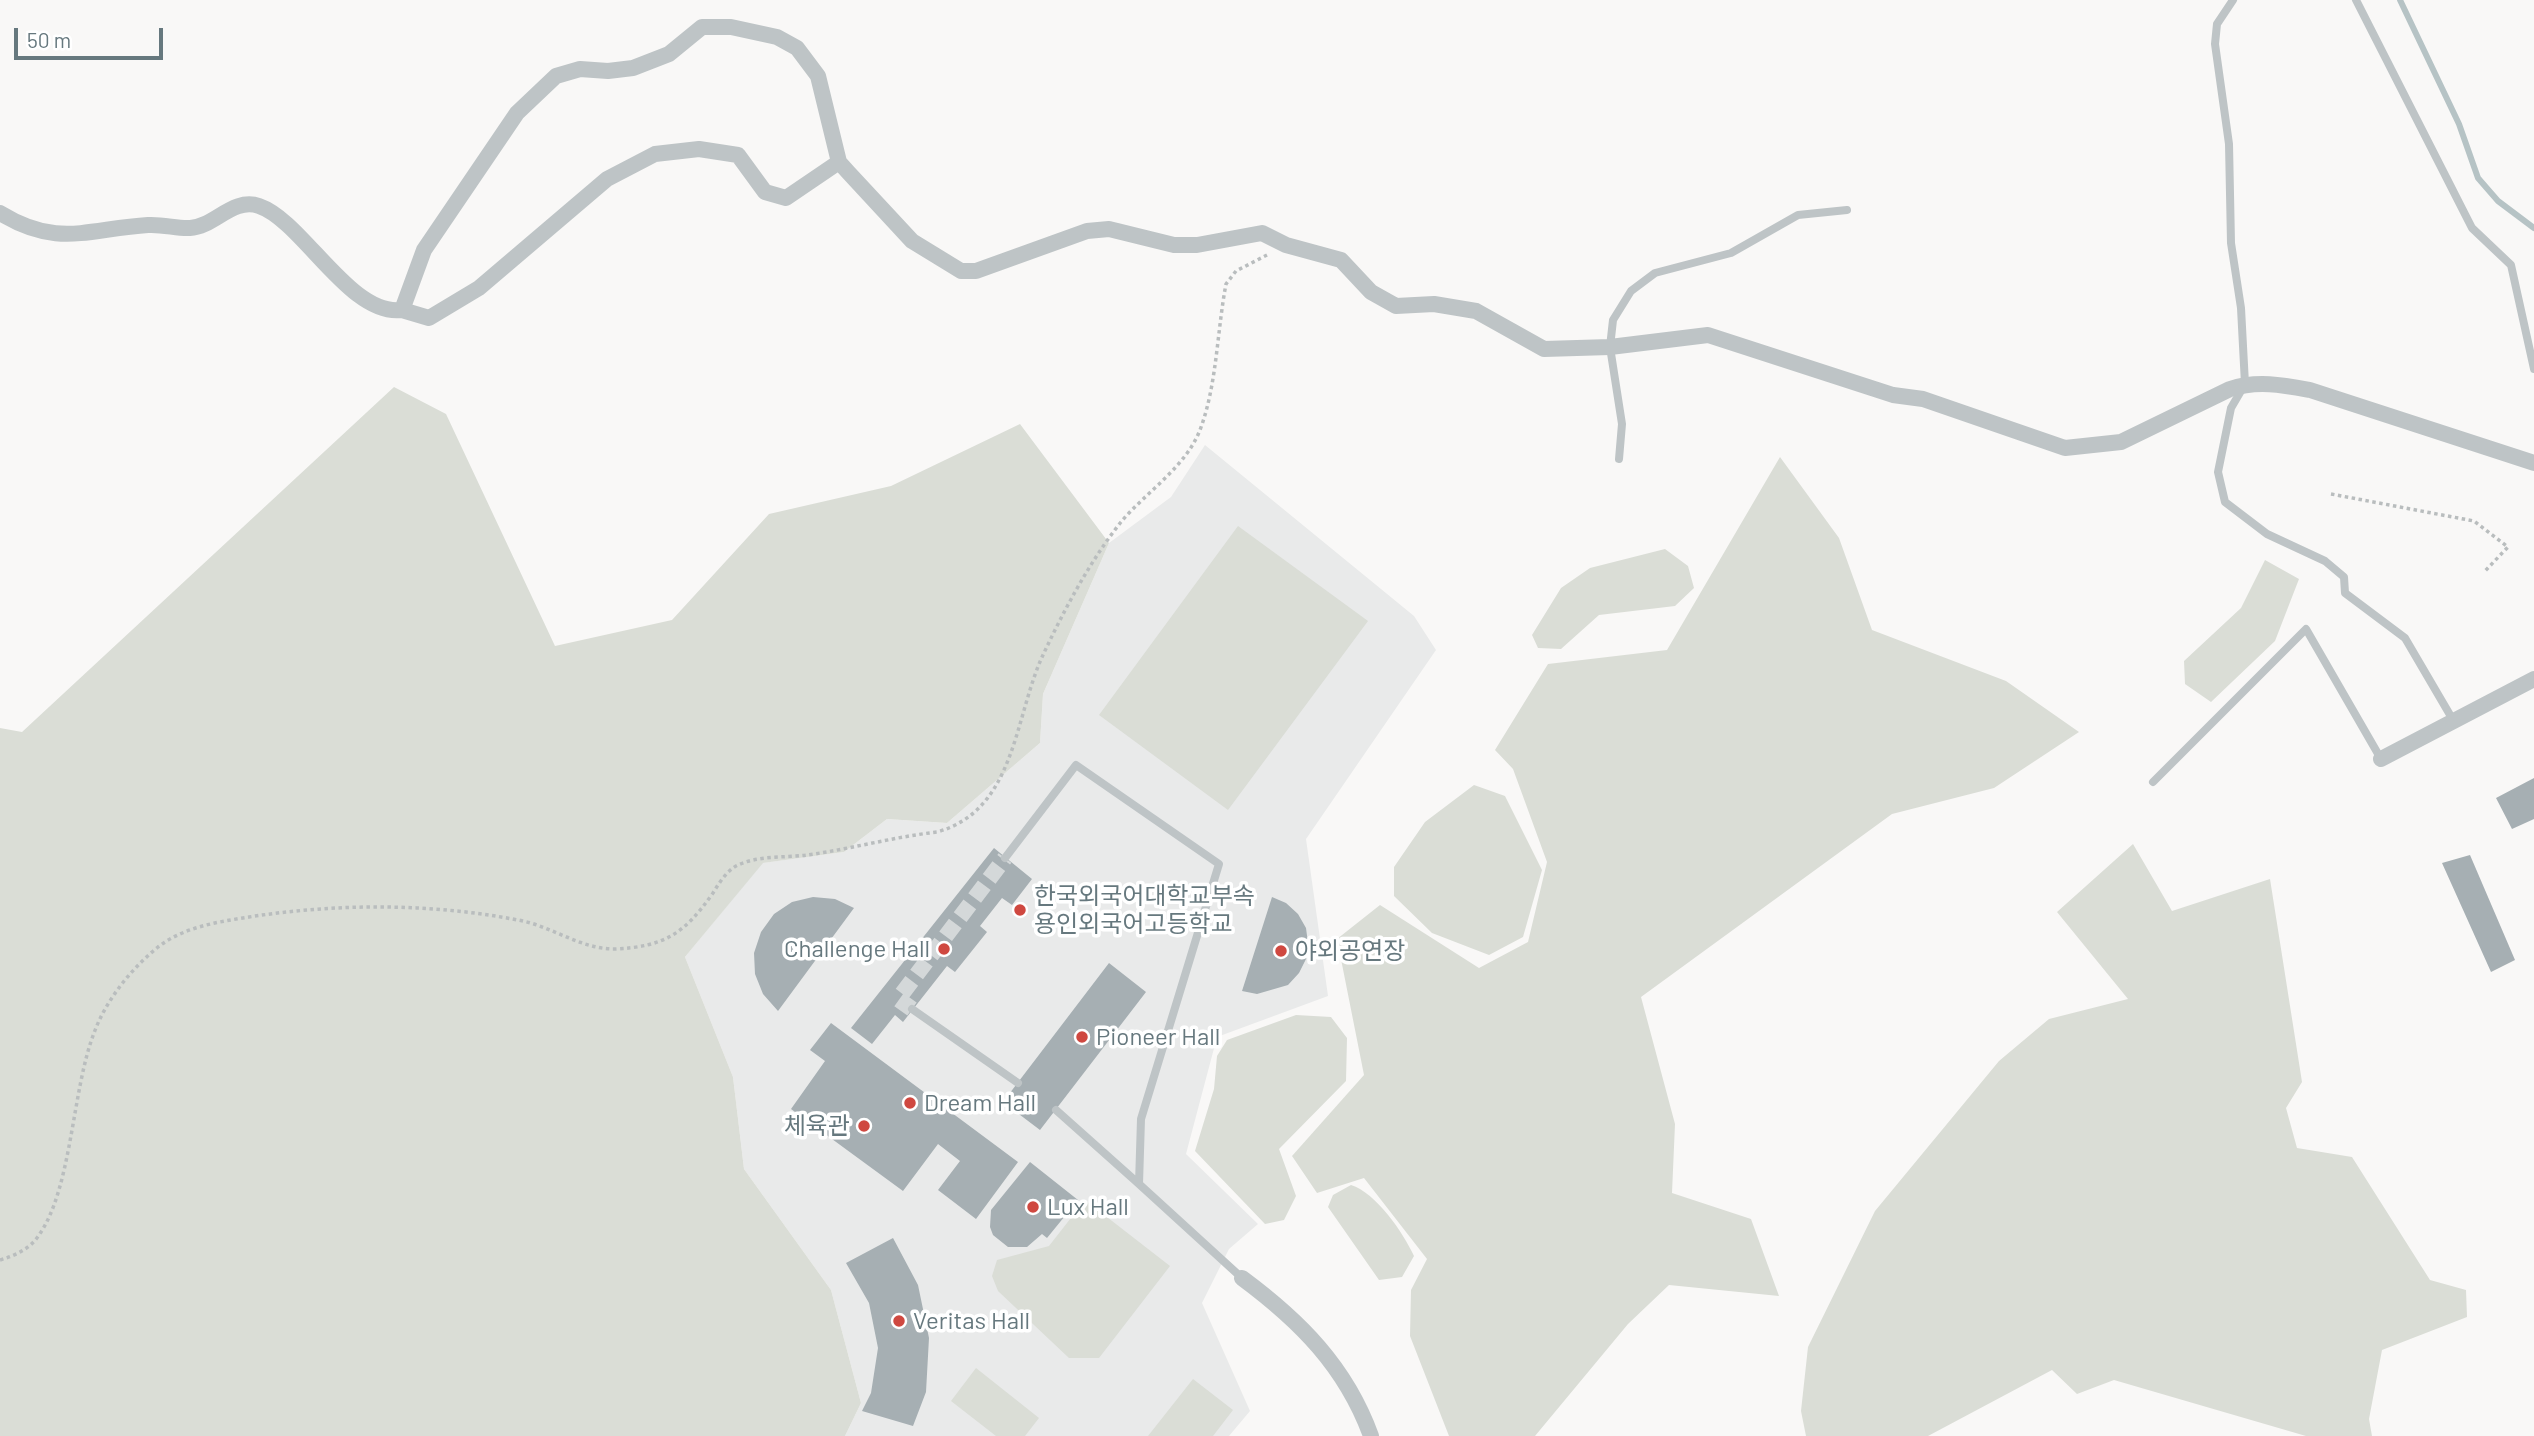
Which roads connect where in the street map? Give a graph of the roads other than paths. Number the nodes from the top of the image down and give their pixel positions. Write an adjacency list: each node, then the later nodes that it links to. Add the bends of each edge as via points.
1 (2233, 0): 9 (lane, via 2217,24 2215,44 2229,144 2231,243 2242,307)
2 (2357, 0): 8 (lane, via 2472,228 2511,265)
3 (839, 162): 6 (street, via 786,198 765,192 738,155 699,149 655,154 607,179 479,288 429,318); 6 (street, via 818,76 797,48 778,37 712,25 695,32 669,54 634,68 569,71 546,83 517,113 424,250); 7 (street, via 912,241 961,271 976,271 1087,231 1109,229 1174,245 1262,233 1286,245 1341,260 1371,292 1396,306 1434,304 1476,311 1544,349)
4 (1847, 210): 7 (lane, via 1798,215 1731,253 1655,273 1631,291 1613,320)
5 (0, 213): 6 (street, via 25,228 60,236 154,225 190,229 239,206 259,206 282,222 348,287 372,302)
6 (402, 310)
7 (1610, 347): 9 (street, via 1708,335 1893,395 1923,399 2065,448 2121,442); 10 (lane, via 1622,424)
8 (2534, 369)
9 (2245, 384): 11 (street, via 2310,390); 13 (lane, via 2231,408 2218,472 2225,502 2267,534 2325,561 2344,577 2345,593 2405,638)
10 (1619, 459)
11 (2534, 463)
12 (2534, 679): 13 (street)
13 (2453, 720): 14 (street)
14 (2381, 759): 15 (lane, via 2306,629)
15 (2153, 782)
16 (1005, 858): 20 (lane, via 1076,765 1219,864 1142,1119)
17 (912, 1009): 18 (lane)
18 (1018, 1083)
19 (1056, 1110): 20 (lane)
20 (1139, 1184): 21 (lane)
21 (1242, 1278): 22 (street, via 1286,1311 1328,1358 1360,1406)
22 (1371, 1436)

